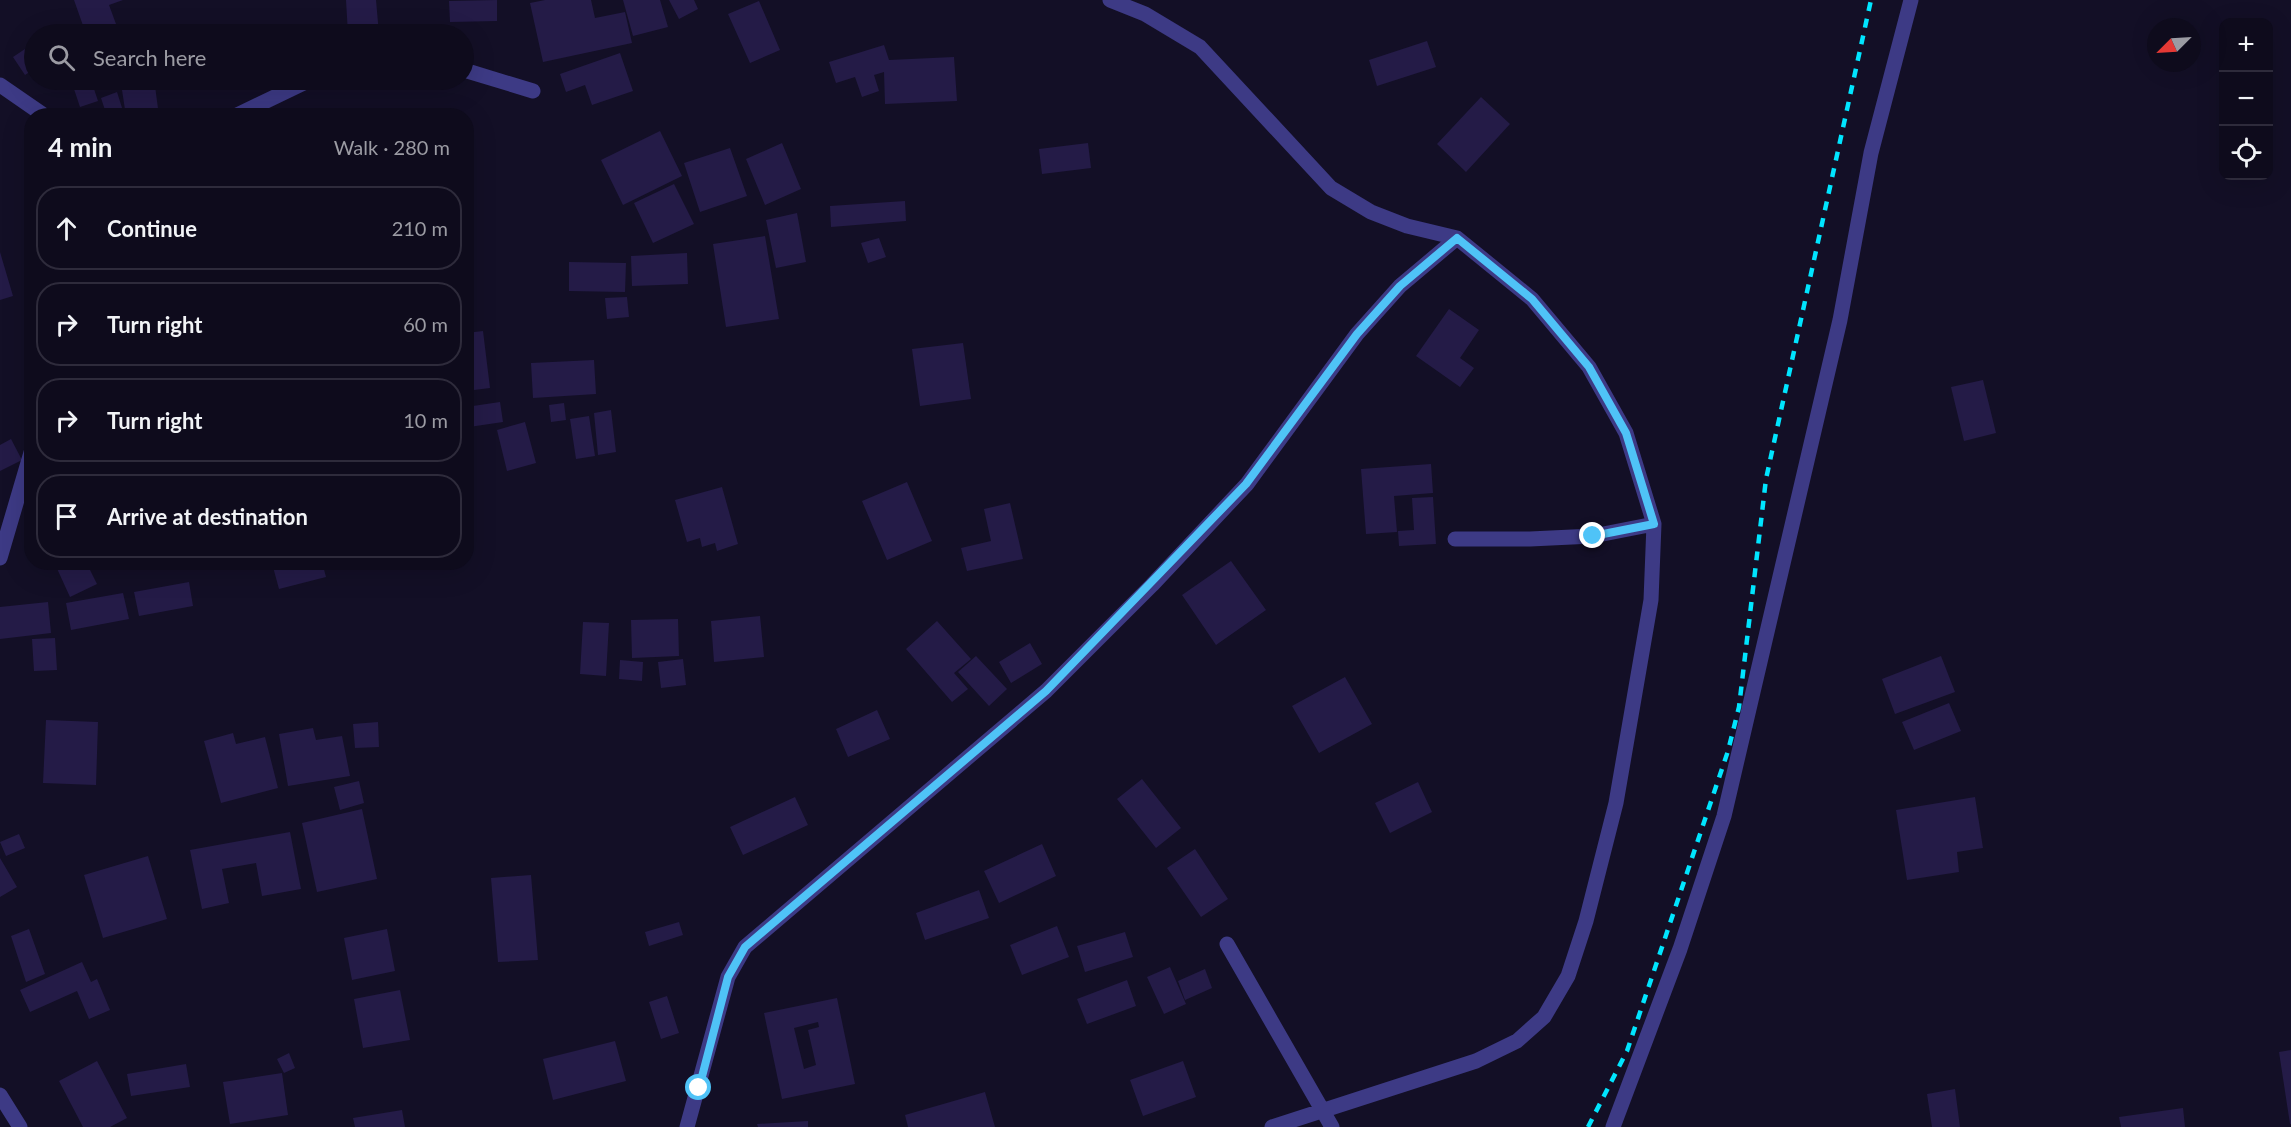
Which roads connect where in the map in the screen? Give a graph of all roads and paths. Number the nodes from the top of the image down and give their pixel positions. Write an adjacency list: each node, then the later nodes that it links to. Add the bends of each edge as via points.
1 (1110, 0): 9 (street, via 1146,14 1200,47 1331,188 1371,212)
2 (1911, 0): 17 (street, via 1871,153 1838,331 1724,816)
3 (474, 73): 6 (street)
4 (0, 85): 7 (street)
5 (288, 90): 8 (street)
6 (533, 91)
7 (33, 108)
8 (251, 108)
9 (1457, 238): 11 (street, via 1532,299 1589,367 1626,433); 19 (street, via 1400,286 1357,334 1246,484 1046,691 745,947 728,977)
10 (24, 476): 13 (street)
11 (1654, 524): 12 (street, via 1593,536); 16 (street, via 1651,600 1616,803 1568,976 1544,1017 1517,1041 1476,1061)
12 (1455, 539)
13 (0, 558)
14 (1227, 944): 16 (street)
15 (0, 1095): 18 (street)
16 (1322, 1110): 20 (street); 21 (street)
17 (1617, 1123)
18 (20, 1127)
19 (687, 1127)
20 (1272, 1127)
21 (1332, 1127)

